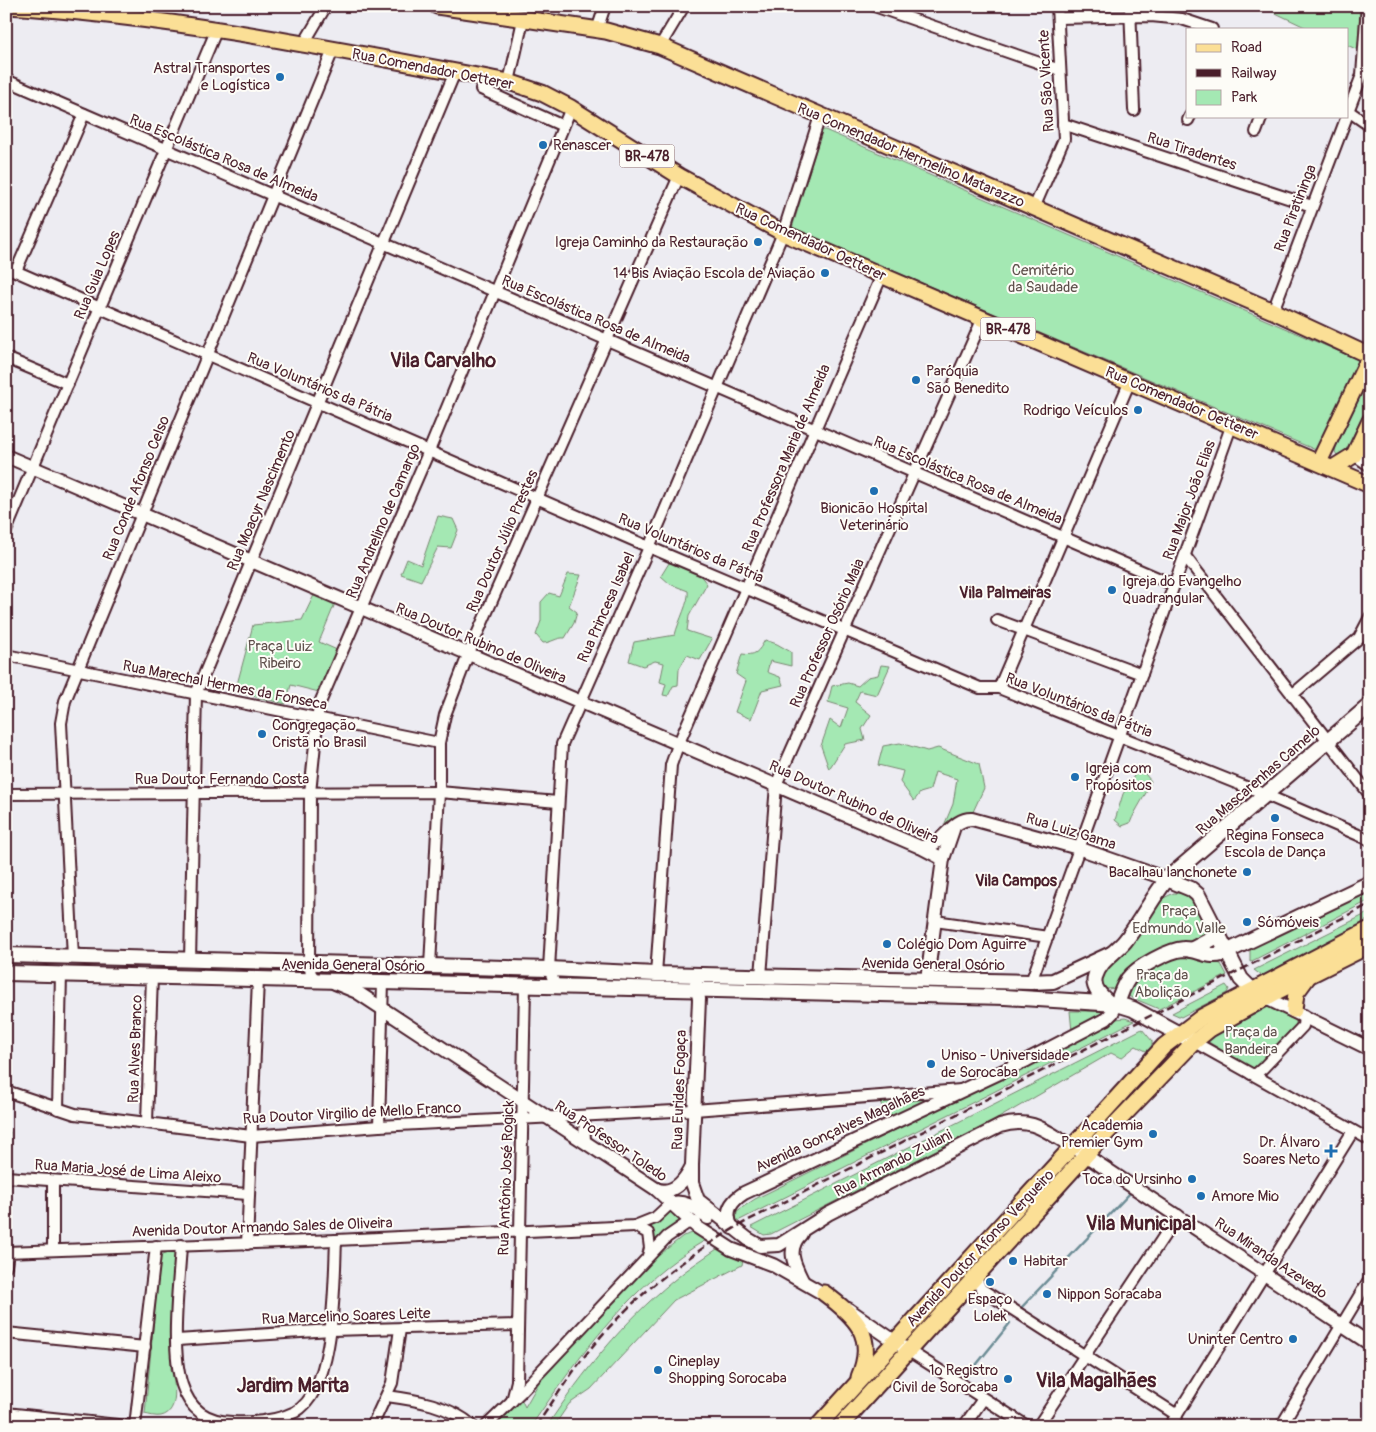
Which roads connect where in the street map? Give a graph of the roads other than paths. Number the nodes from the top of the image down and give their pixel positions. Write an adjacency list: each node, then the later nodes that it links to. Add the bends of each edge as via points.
1 (8, 6): 14 (main road, Rua Comendador Oetterer / BR-478, via 83,12)
2 (326, 6): 16 (street)
3 (437, 6): 11 (main road, Rua Comendador Hermelino Matarazzo)
4 (605, 6): 13 (street)
5 (684, 6): 17 (street)
6 (874, 6): 19 (street)
7 (1057, 6): 10 (street, Rua São Vicente)
8 (1367, 6): 15 (street, Rua Piratininga)
9 (1130, 12): 10 (street); 12 (street, via 1182,19); 25 (street)
10 (1058, 18): 19 (street, Rua São Vicente)
11 (523, 20): 13 (main road, Rua Comendador Hermelino Matarazzo); 22 (street)
12 (1209, 28)
13 (597, 30): 17 (main road, Rua Comendador Hermelino Matarazzo)
14 (216, 31): 16 (main road, Rua Comendador Oetterer / BR-478); 36 (street, Rua Guia Lopes)
15 (1368, 39): 26 (street, Rua Piratininga, via 1362,75)
16 (303, 45): 18 (main road, Rua Comendador Oetterer / BR-478)
17 (660, 46): 29 (main road, Rua Comendador Hermelino Matarazzo)
18 (333, 50): 20 (main road, Rua Comendador Oetterer / BR-478); 38 (street, Rua Conde Afonso Celso)
19 (1060, 70): 32 (street, Rua São Vicente)
20 (455, 72): 22 (main road, Rua Comendador Oetterer / BR-478); 42 (street, Rua Moacyr Nascimento)
21 (6, 80): 27 (street, Rua Escolástica Rosa de Almeida)
22 (510, 82): 24 (main road, Rua Comendador Oetterer / BR-478)
23 (481, 89): 33 (street, Rua Comendador Oetterer)
24 (571, 108): 33 (street, Rua Andrelino de Camargo); 37 (main road, Rua Comendador Oetterer / BR-478)
25 (1134, 110)
26 (1348, 110)
27 (84, 114): 36 (street, Rua Escolástica Rosa de Almeida); 43 (street)
28 (1348, 114): 34 (street)
29 (820, 116): 40 (main road, Rua Comendador Hermelino Matarazzo); 41 (street, Rua Princesa Isabel)
30 (1261, 118): 35 (street)
31 (1345, 118): 39 (street, Rua Piratininga)
32 (1063, 124): 39 (street, Rua Tiradentes); 40 (street, Rua São Vicente, via 1064,139)
33 (564, 126): 45 (street, Rua Andrelino de Camargo)
34 (1370, 126)
35 (1256, 132)
36 (166, 150): 38 (street, Rua Escolástica Rosa de Almeida); 46 (street, Rua Guia Lopes)
37 (679, 176): 41 (main road, Rua Comendador Oetterer / BR-478); 49 (street, Rua Doutor Júlio Prestes)
38 (273, 196): 42 (street, Rua Escolástica Rosa de Almeida); 50 (street, Rua Conde Afonso Celso)
39 (1312, 206): 47 (street, Rua Piratininga)
40 (1034, 208): 47 (main road, Rua Comendador Hermelino Matarazzo)
41 (783, 233): 44 (main road, Rua Comendador Oetterer / BR-478); 55 (street, Rua Princesa Isabel)
42 (384, 243): 45 (street, Rua Escolástica Rosa de Almeida); 56 (street, Rua Moacyr Nascimento)
43 (11, 269): 46 (street, Rua Voluntários da Pátria)
44 (882, 275): 48 (main road, Rua Comendador Oetterer / BR-478); 59 (street, Rua Professora Maria de Almeida)
45 (495, 292): 49 (street, Rua Escolástica Rosa de Almeida); 61 (street, Rua Andrelino de Camargo)
46 (100, 308): 50 (street, Rua Voluntários da Pátria); 54 (street, Rua Guia Lopes)
47 (1273, 311): 51 (main road, Rua Comendador Hermelino Matarazzo)
48 (983, 318): 53 (main road, Rua Comendador Oetterer / BR-478); 68 (street, Rua Professor Osório Maia)
49 (608, 340): 55 (street, Rua Escolástica Rosa de Almeida); 70 (street, Rua Doutor Júlio Prestes)
50 (207, 355): 56 (street, Rua Voluntários da Pátria); 71 (street, Rua Conde Afonso Celso)
51 (1370, 356): 60 (main road)
52 (6, 358): 54 (street)
53 (1130, 381): 58 (main road, Rua Comendador Oetterer / BR-478); 73 (street)
54 (68, 384): 66 (street, Rua Guia Lopes)
55 (717, 388): 59 (street, Rua Escolástica Rosa de Almeida); 74 (street, Rua Princesa Isabel)
56 (318, 402): 61 (street, Rua Voluntários da Pátria); 76 (street, Rua Moacyr Nascimento)
57 (1370, 421): 63 (main road)
58 (1232, 424): 64 (main road, Rua Comendador Oetterer / BR-478); 75 (street, Rua Major João Elias)
59 (815, 430): 68 (street, Rua Escolástica Rosa de Almeida); 78 (street, Rua Professora Maria de Almeida)
60 (1327, 445): 63 (main road, via 1330,458 1337,461); 64 (main road)
61 (430, 451): 70 (street, Rua Voluntários da Pátria); 79 (street, Rua Andrelino de Camargo)
62 (6, 456): 66 (street, Rua Doutor Rubino de Oliveira)
63 (1351, 456): 65 (street); 67 (main road)
64 (1319, 462): 67 (main road, Rua Comendador Oetterer / BR-478)
65 (1370, 466)
66 (33, 468): 71 (street, Rua Doutor Rubino de Oliveira); 72 (street, Rua Guia Lopes)
67 (1333, 468): 69 (main road, Rua Comendador Oetterer / BR-478)
68 (914, 473): 73 (street, Rua Escolástica Rosa de Almeida); 82 (street, Rua Professor Osório Maia)
69 (1370, 485)
70 (538, 499): 74 (street, Rua Voluntários da Pátria); 84 (street, Rua Doutor Júlio Prestes)
71 (142, 514): 76 (street, Rua Doutor Rubino de Oliveira); 86 (street, Rua Conde Afonso Celso)
72 (6, 532)
73 (1065, 538): 77 (street, Rua Escolástica Rosa de Almeida); 83 (street)
74 (649, 547): 78 (street, Rua Voluntários da Pátria); 91 (street, Rua Princesa Isabel)
75 (1185, 556): 77 (street, Rua Major João Elias); 90 (street)
76 (252, 562): 79 (street, Rua Doutor Rubino de Oliveira); 89 (street, Rua Moacyr Nascimento)
77 (1174, 585): 87 (street, Rua Major João Elias)
78 (746, 588): 82 (street, Rua Voluntários da Pátria); 97 (street, Rua Professora Maria de Almeida)
79 (362, 609): 84 (street, Rua Doutor Rubino de Oliveira); 93 (street, Rua Andrelino de Camargo, via 319,705)
80 (1370, 617): 90 (street, via 1359,638)
81 (997, 620): 83 (street)
82 (845, 630): 88 (street, Rua Voluntários da Pátria, via 980,688); 98 (street, Rua Professor Osório Maia)
83 (1024, 630): 87 (street); 88 (street)
84 (468, 655): 91 (street, Rua Doutor Rubino de Oliveira); 96 (street, Rua Doutor Júlio Prestes, via 445,715)
85 (6, 656): 86 (street, Rua Marechal Hermes da Fonseca)
86 (78, 670): 89 (street, Rua Marechal Hermes da Fonseca); 102 (street, Rua Conde Afonso Celso, via 65,701 61,723)
87 (1142, 674): 94 (street, Rua Major João Elias)
88 (999, 688): 94 (street, Rua Voluntários da Pátria)
89 (196, 694): 93 (street, Rua Marechal Hermes da Fonseca); 103 (street, Rua Moacyr Nascimento)
90 (1292, 695): 95 (street)
91 (580, 703): 97 (street, Rua Doutor Rubino de Oliveira); 106 (street, Rua Princesa Isabel, via 562,744)
92 (1370, 705): 95 (main road, Rua Mascarenhas Camelo)
93 (317, 718): 96 (street, Rua Marechal Hermes da Fonseca); 100 (street, Rua Andrelino de Camargo)
94 (1120, 735): 104 (street, Rua Voluntários da Pátria); 111 (street, Rua Major João Elias)
95 (1328, 742): 104 (main road, Rua Mascarenhas Camelo); 105 (street)
96 (439, 743): 99 (street, Rua Doutor Júlio Prestes)
97 (678, 745): 98 (street, Rua Doutor Rubino de Oliveira); 133 (street, Rua Professora Maria de Almeida, via 671,765)
98 (776, 785): 110 (street, Rua Doutor Rubino de Oliveira); 137 (street, Rua Professor Osório Maia)
99 (439, 792): 100 (street, Rua Doutor Fernando Costa); 106 (street, Rua Doutor Fernando Costa); 129 (street, Rua Doutor Júlio Prestes)
100 (310, 793): 103 (street, Rua Doutor Fernando Costa); 128 (street, Rua Andrelino de Camargo)
101 (6, 794): 102 (street, Rua Doutor Fernando Costa)
102 (64, 794): 103 (street, Rua Doutor Fernando Costa); 126 (street, Rua Conde Afonso Celso)
103 (194, 794): 127 (street, Rua Moacyr Nascimento)
104 (1266, 795): 109 (street, Rua Voluntários da Pátria); 113 (main road, Rua Mascarenhas Camelo)
105 (1370, 795)
106 (558, 802): 130 (street, Rua Princesa Isabel)
107 (964, 818): 108 (street, Rua Doutor Rubino de Oliveira); 111 (street, Rua Luiz Gama)
108 (954, 827): 110 (street, Rua Doutor Rubino de Oliveira, via 933,845); 112 (street)
109 (1370, 840)
110 (920, 847): 112 (street, Rua Doutor Rubino de Oliveira)
111 (1078, 848): 113 (street, Rua Luiz Gama); 120 (street, Rua Major João Elias)
112 (944, 859): 117 (street)
113 (1167, 879): 115 (main road); 116 (main road)
114 (1370, 883): 123 (main road)
115 (1190, 889): 116 (main road, via 1166,892); 118 (main road, via 1201,899)
116 (1150, 902): 124 (main road, via 1125,941)
117 (935, 921): 120 (street); 140 (street)
118 (1216, 929): 122 (main road, via 1212,939); 123 (main road)
119 (1370, 929): 146 (main road, Avenida Doutor Afonso Vergueiro)
120 (1048, 937): 142 (street, Rua Major João Elias)
121 (1370, 945): 134 (main road, Avenida Doutor Afonso Vergueiro)
122 (1191, 950): 123 (main road, via 1208,956); 149 (main road, via 1171,951 1146,966 1128,978)
123 (1227, 952): 146 (main road, via 1241,979)
124 (1111, 954): 142 (main road, Avenida General Osório, via 1053,981); 149 (main road, via 1095,978 1096,989)
125 (6, 955): 126 (main road, Avenida General Osório)
126 (73, 957): 127 (main road, Avenida General Osório)
127 (190, 960): 128 (main road, Avenida General Osório)
128 (309, 964): 129 (main road, Avenida General Osório); 139 (street, via 311,974)
129 (430, 966): 130 (main road, Avenida General Osório)
130 (549, 969): 133 (main road, Avenida General Osório); 144 (street, Rua Princesa Isabel)
131 (6, 972): 132 (main road, Avenida General Osório)
132 (61, 974): 136 (main road, Avenida General Osório); 159 (street)
133 (656, 974): 135 (main road, Avenida General Osório)
134 (1311, 974): 148 (main road, Avenida Doutor Afonso Vergueiro); 151 (main road, via 1296,993)
135 (690, 975): 137 (main road, Avenida General Osório); 145 (street, via 695,979)
136 (152, 976): 138 (main road, Avenida General Osório); 164 (street, Rua Alves Branco)
137 (761, 976): 140 (main road, Avenida General Osório)
138 (258, 979): 139 (main road, Avenida General Osório); 168 (street)
139 (322, 980): 141 (main road, Avenida General Osório); 150 (street, Rua Professor Toledo, via 350,988)
140 (927, 980): 142 (main road, Avenida General Osório)
141 (383, 982): 143 (main road, Avenida General Osório); 150 (street)
142 (1032, 982): 147 (main road, via 1025,989)
143 (525, 986): 144 (main road, Avenida General Osório); 158 (street, Rua Antônio José Rogick)
144 (556, 986): 145 (main road, Avenida General Osório)
145 (698, 990): 147 (main road, Avenida General Osório); 160 (street, Rua Eurides Fogaça)
146 (1252, 990): 148 (main road); 152 (main road, Avenida Doutor Afonso Vergueiro)
147 (1005, 997): 149 (main road, Avenida General Osório)
148 (1266, 998): 151 (street); 153 (main road, Avenida Doutor Afonso Vergueiro, via 1210,1029)
149 (1115, 1000): 152 (main road, Avenida General Osório); 156 (street, Avenida Gonçalves Magalhães, via 1106,1019)
150 (382, 1010): 158 (street, Rua Professor Toledo); 166 (street)
151 (1299, 1013): 154 (street); 155 (street, via 1303,1026 1263,1068)
152 (1179, 1034): 153 (main road, Avenida General Osório); 171 (main road, Avenida Doutor Afonso Vergueiro)
153 (1194, 1042): 155 (street); 172 (main road, Avenida Doutor Afonso Vergueiro)
154 (1370, 1048)
155 (1251, 1074): 167 (street)
156 (962, 1089): 160 (street, Rua Doutor Virgilio de Mello Franco); 185 (street, Avenida Gonçalves Magalhães, via 744,1192 728,1210)
157 (6, 1091): 159 (street, Rua Doutor Virgilio de Mello Franco)
158 (524, 1100): 162 (street, Rua Professor Toledo); 163 (street, Rua Antônio José Rogick)
159 (58, 1109): 164 (street, Rua Doutor Virgilio de Mello Franco)
160 (694, 1110): 161 (street, Rua Doutor Virgilio de Mello Franco); 173 (street, Rua Eurides Fogaça)
161 (584, 1116): 162 (street, Rua Doutor Virgilio de Mello Franco); 170 (street)
162 (548, 1118): 163 (street, Rua Doutor Virgilio de Mello Franco); 170 (street, Rua Professor Toledo)
163 (523, 1120): 166 (street, Rua Doutor Virgilio de Mello Franco); 186 (street, Rua Antônio José Rogick)
164 (147, 1122): 168 (street, Rua Doutor Virgilio de Mello Franco)
165 (1027, 1122): 171 (street, Rua Miranda Azevedo); 184 (street, Rua Armando Zuliani, via 1000,1126)
166 (379, 1126): 168 (street, Rua Doutor Virgilio de Mello Franco)
167 (1353, 1131): 169 (street); 197 (street)
168 (251, 1136): 178 (street)
169 (1370, 1140)
170 (585, 1142): 177 (street, Rua Professor Toledo)
171 (1070, 1146): 172 (street, Rua Miranda Azevedo); 176 (main road, via 1068,1170); 208 (main road, Avenida Doutor Afonso Vergueiro)
172 (1086, 1156): 176 (main road, Avenida Doutor Afonso Vergueiro); 181 (street, Rua Miranda Azevedo)
173 (692, 1165): 177 (street, via 677,1186 667,1192); 180 (street, Rua Eurides Fogaça, via 693,1192)
174 (6, 1178): 175 (street, Rua Maria José de Lima Aleixo)
175 (54, 1182): 178 (street, Rua Maria José de Lima Aleixo); 192 (street)
176 (1058, 1186): 198 (main road, Avenida Doutor Afonso Vergueiro)
177 (656, 1190): 179 (street, Rua Professor Toledo)
178 (248, 1194): 188 (street)
179 (670, 1204): 182 (street, Rua Professor Toledo); 183 (street, via 655,1218); 190 (street, via 686,1204 754,1246 769,1249)
180 (713, 1213): 185 (street, Rua Professor Toledo)
181 (1178, 1215): 197 (street, Rua Miranda Azevedo); 212 (street)
182 (690, 1224): 194 (street); 195 (street, Rua Professor Toledo, via 730,1249)
183 (635, 1226): 186 (street, Avenida Doutor Armando Sales de Oliveira); 194 (street, via 648,1233)
184 (808, 1227): 190 (street, Rua Armando Zuliani); 200 (street, via 792,1248 794,1263)
185 (732, 1228): 195 (street, Rua Professor Toledo)
186 (518, 1232): 187 (street, Avenida Doutor Armando Sales de Oliveira); 202 (street, Rua Antônio José Rogick)
187 (336, 1240): 188 (street, Avenida Doutor Armando Sales de Oliveira); 205 (street)
188 (247, 1244): 189 (street, Avenida Doutor Armando Sales de Oliveira)
189 (181, 1245): 191 (street, Avenida Doutor Armando Sales de Oliveira); 207 (street)
190 (779, 1245): 195 (street, Rua Armando Zuliani)
191 (156, 1246): 192 (street, Avenida Doutor Armando Sales de Oliveira); 210 (street)
192 (53, 1250): 193 (street, Avenida Doutor Armando Sales de Oliveira)
193 (7, 1252): 196 (street)
194 (648, 1256): 214 (street)
195 (762, 1257): 200 (street, Rua Professor Toledo)
196 (6, 1266)
197 (1265, 1273): 203 (street, Rua Miranda Azevedo); 220 (street)
198 (978, 1274): 211 (main road, Avenida Doutor Afonso Vergueiro); 212 (street, via 981,1289)
199 (1370, 1278): 203 (street)
200 (802, 1280): 201 (street, Rua Professor Toledo)
201 (824, 1293): 208 (street, Rua Professor Toledo); 215 (main road, via 855,1320 864,1339 863,1368)
202 (517, 1325): 204 (street, Rua Marcelino Soares Leite); 213 (street, Rua Antônio José Rogick)
203 (1342, 1325): 209 (street, Rua Miranda Azevedo); 232 (street)
204 (400, 1328): 205 (street, Rua Marcelino Soares Leite); 216 (street, via 398,1357)
205 (331, 1330): 207 (street, Rua Marcelino Soares Leite); 207 (street, via 329,1350 311,1396 296,1411 273,1420 243,1422 216,1422 207,1419 191,1405 179,1373)
206 (6, 1333): 210 (street)
207 (177, 1340)
208 (896, 1341): 211 (street, Rua Professor Toledo); 215 (main road, Avenida Doutor Afonso Vergueiro)
209 (1370, 1344)
210 (145, 1347): 223 (street)
211 (909, 1351): 217 (street, Rua Professor Toledo); 221 (main road, Avenida Doutor Afonso Vergueiro)
212 (1085, 1355): 220 (street); 230 (street)
213 (517, 1370): 214 (street); 218 (street, Rua Antônio José Rogick)
214 (528, 1384): 218 (street)
215 (853, 1388): 227 (main road, Avenida Doutor Afonso Vergueiro)
216 (387, 1396): 224 (street); 225 (street, via 438,1405)
217 (983, 1399): 228 (street); 229 (street, Rua Professor Toledo)
218 (512, 1401): 226 (street)
219 (6, 1413): 222 (street)
220 (1177, 1415): 231 (street)
221 (846, 1424)
222 (127, 1426)
223 (135, 1426)
224 (372, 1426)
225 (473, 1426)
226 (486, 1426)
227 (818, 1426)
228 (964, 1426)
229 (1027, 1426)
230 (1038, 1426)
231 (1170, 1426)
232 (1281, 1426)

